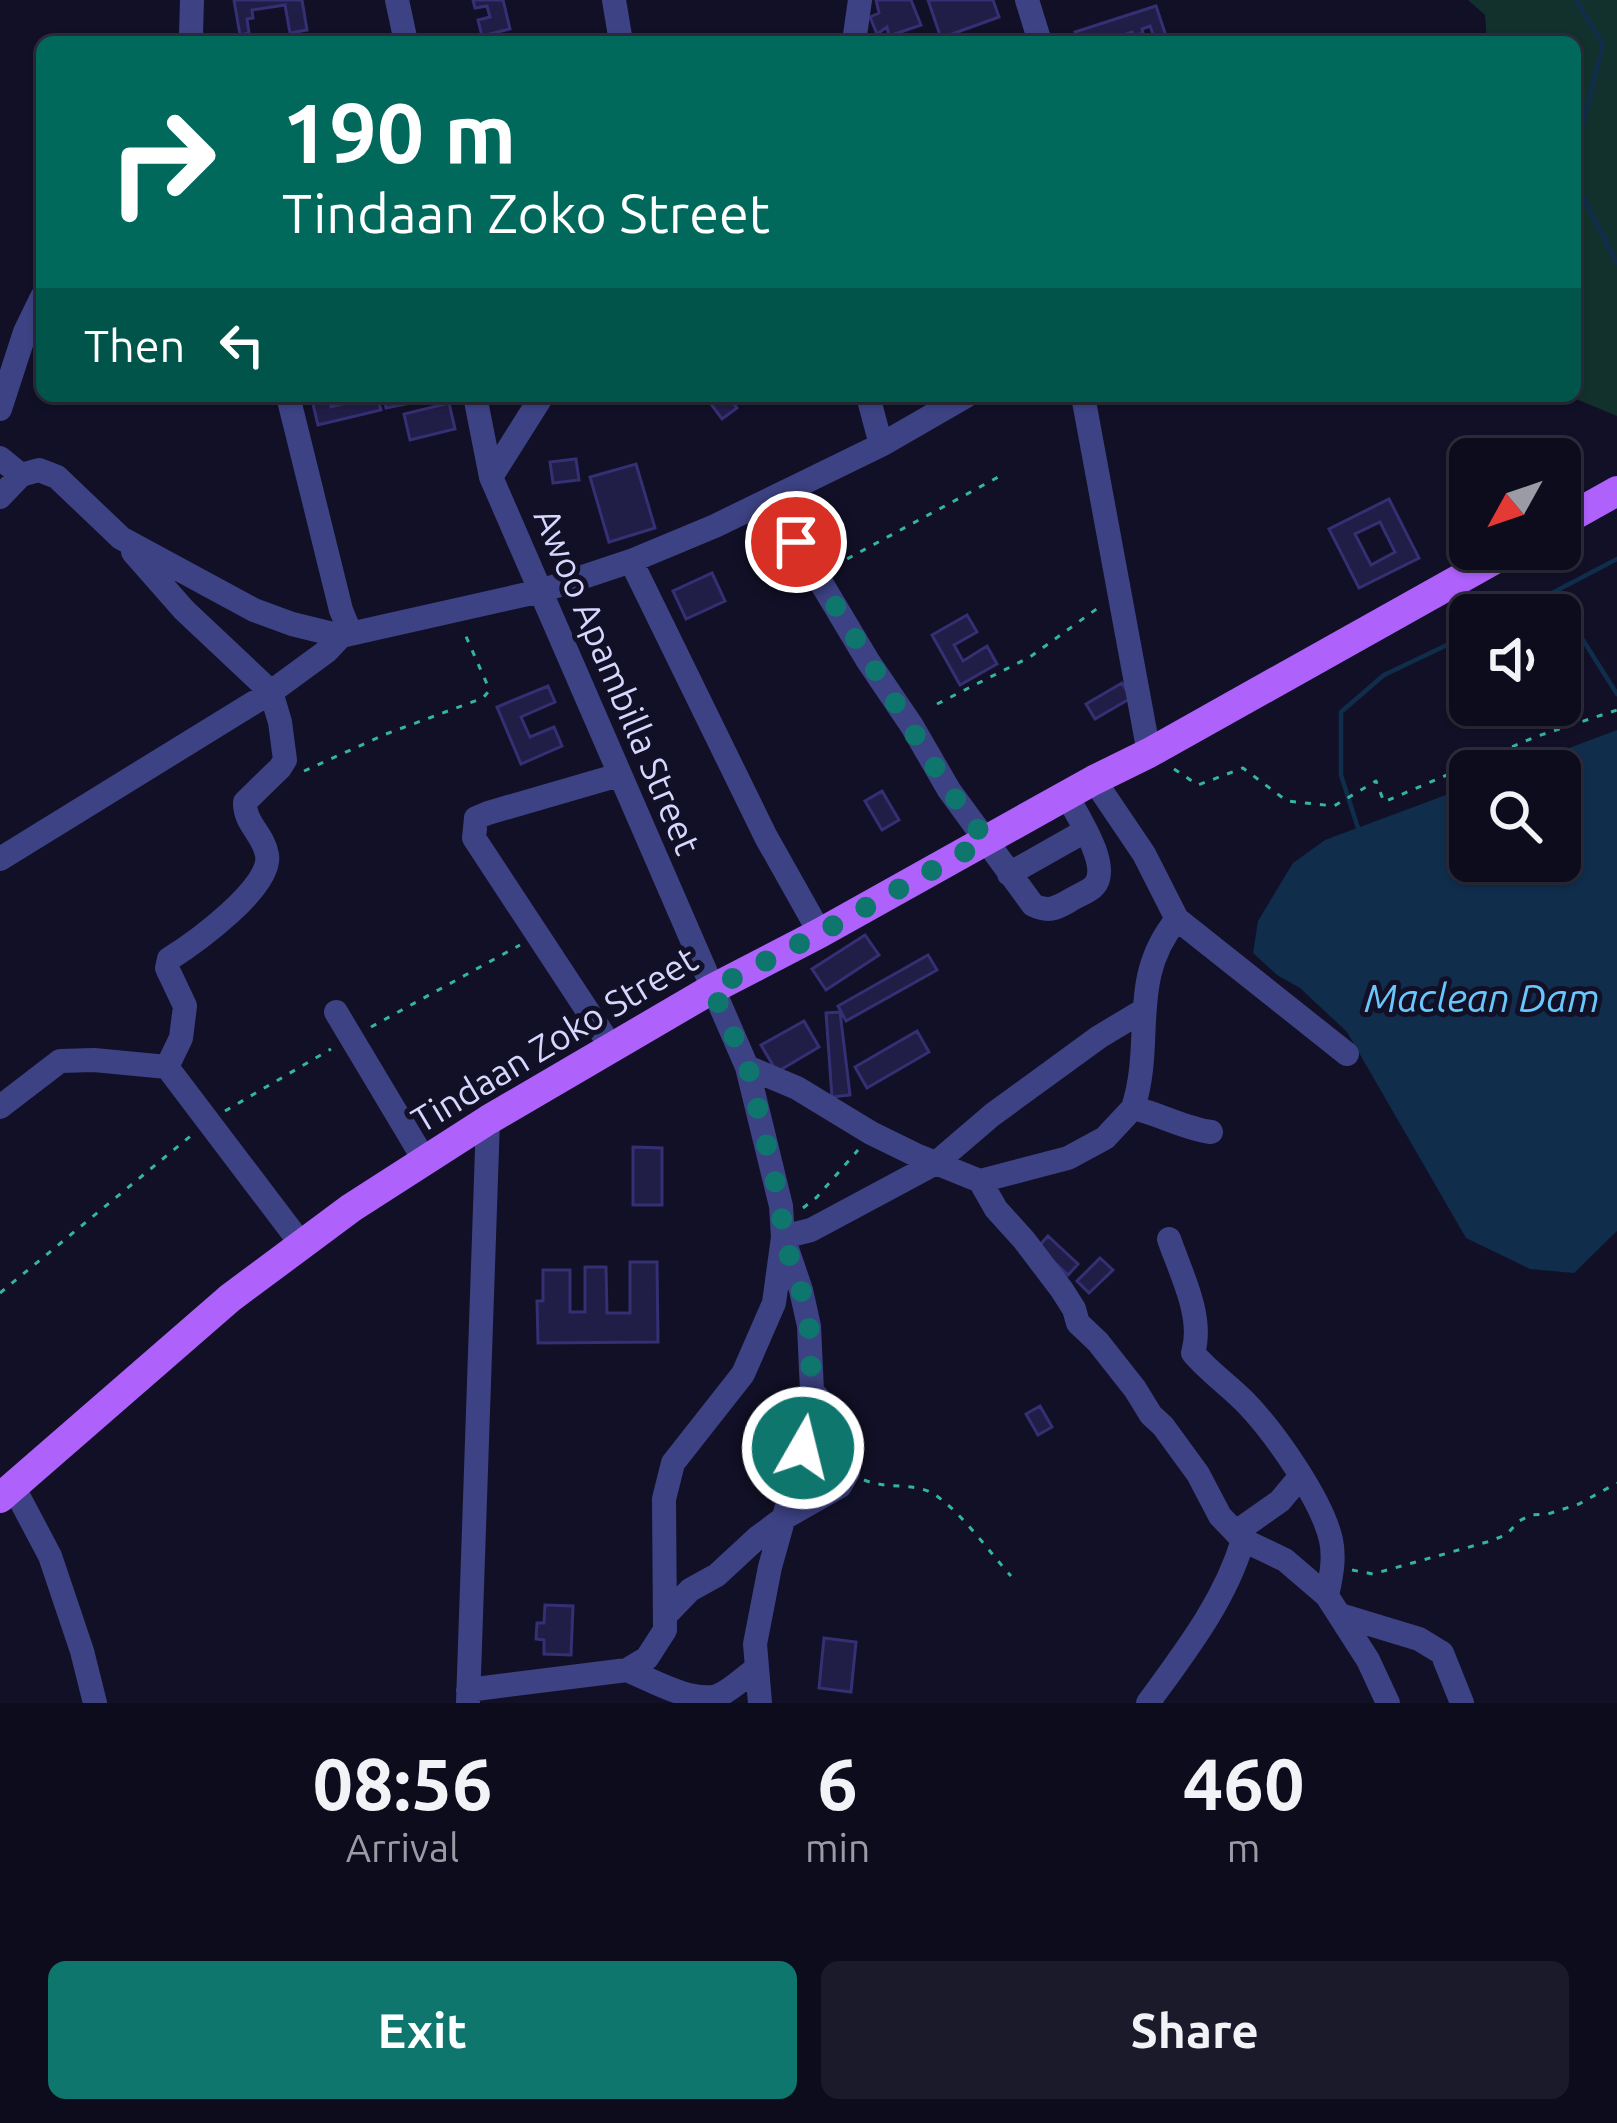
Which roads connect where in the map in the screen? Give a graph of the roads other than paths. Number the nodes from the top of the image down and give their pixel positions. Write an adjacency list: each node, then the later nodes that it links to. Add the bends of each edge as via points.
1 (192, 0): 6 (street)
2 (397, 0): 7 (street)
3 (614, 0): 8 (street)
4 (860, 0): 9 (street)
5 (1027, 0): 10 (street)
6 (190, 36)
7 (405, 36)
8 (620, 36)
9 (855, 36)
10 (1038, 36)
11 (36, 309): 13 (street)
12 (0, 337): 13 (street)
13 (7, 382): 20 (street)
14 (289, 402): 33 (street)
15 (476, 402): 24 (street, Awoo Apambilla Street)
16 (538, 402): 24 (street)
17 (870, 402): 21 (street)
18 (956, 402): 21 (street)
19 (1084, 402): 35 (street)
20 (0, 409)
21 (881, 445): 27 (street)
22 (0, 458): 23 (street)
23 (21, 476): 26 (street); 29 (street, via 39,470 57,477)
24 (491, 477): 32 (street, Awoo Apambilla Street)
25 (1617, 490): 28 (main road)
26 (0, 497)
27 (771, 499): 30 (street); 40 (street)
28 (1581, 511)
29 (121, 538): 33 (street, via 254,610); 34 (street)
30 (631, 561): 32 (street); 44 (street)
31 (1476, 570): 35 (main road, Tindaan Zoko Street)
32 (541, 591): 33 (street); 36 (street, Awoo Apambilla Street)
33 (345, 634): 34 (street)
34 (271, 692): 41 (street); 50 (street, via 285,760 244,811 266,866 246,898 170,959 185,1006)
35 (1149, 753): 37 (main road, Tindaan Zoko Street)
36 (620, 775): 45 (street, Awoo Apambilla Street); 48 (street, via 476,818 474,838)
37 (1094, 780): 38 (main road, Tindaan Zoko Street); 43 (street)
38 (1067, 796): 39 (street); 40 (main road, Tindaan Zoko Street)
39 (1085, 831): 42 (street); 42 (street, via 1099,861 1096,885 1054,910 1033,905)
40 (986, 840): 42 (street); 44 (main road, Tindaan Zoko Street)
41 (0, 859)
42 (1009, 874)
43 (1177, 919): 46 (street, via 1147,971); 49 (street)
44 (820, 933): 45 (main road, Tindaan Zoko Street)
45 (712, 989): 48 (main road, Tindaan Zoko Street); 51 (street, Awoo Apambilla Street)
46 (1144, 1010): 53 (street); 57 (street)
47 (335, 1012): 56 (street)
48 (612, 1048): 54 (main road, Tindaan Zoko Street)
49 (1347, 1054)
50 (167, 1067): 52 (street, via 60,1061); 61 (street)
51 (748, 1067): 57 (street); 59 (street, Awoo Apambilla Street)
52 (0, 1107)
53 (1132, 1108): 55 (street); 58 (street, via 1105,1138 1068,1158)
54 (488, 1120): 56 (main road, Tindaan Zoko Street); 71 (street)
55 (1211, 1132)
56 (425, 1161): 61 (main road, Tindaan Zoko Street)
57 (937, 1163): 58 (street); 59 (street, via 811,1230)
58 (980, 1181): 66 (street)
59 (783, 1231): 62 (street, via 809,1326); 68 (street, via 774,1303 743,1374 673,1463 664,1499)
60 (1169, 1239): 63 (street, via 1195,1317 1193,1354 1247,1404)
61 (302, 1245): 64 (main road, Tindaan Zoko Street)
62 (812, 1391): 65 (street); 65 (street, via 827,1408 848,1472 840,1486)
63 (1300, 1477): 66 (street); 67 (street, via 1331,1539)
64 (7, 1492): 72 (street, via 50,1556)
65 (784, 1518): 68 (street); 69 (street)
66 (1240, 1536): 67 (street, via 1285,1560); 74 (street, via 1237,1561 1202,1630)
67 (1334, 1605): 75 (street); 76 (street, via 1442,1653)
68 (665, 1616): 70 (street, via 647,1658)
69 (756, 1669): 70 (street, via 705,1699); 73 (street)
70 (627, 1670): 71 (street)
71 (468, 1697)
72 (95, 1703)
73 (760, 1703)
74 (1148, 1703)
75 (1388, 1703)
76 (1462, 1703)

